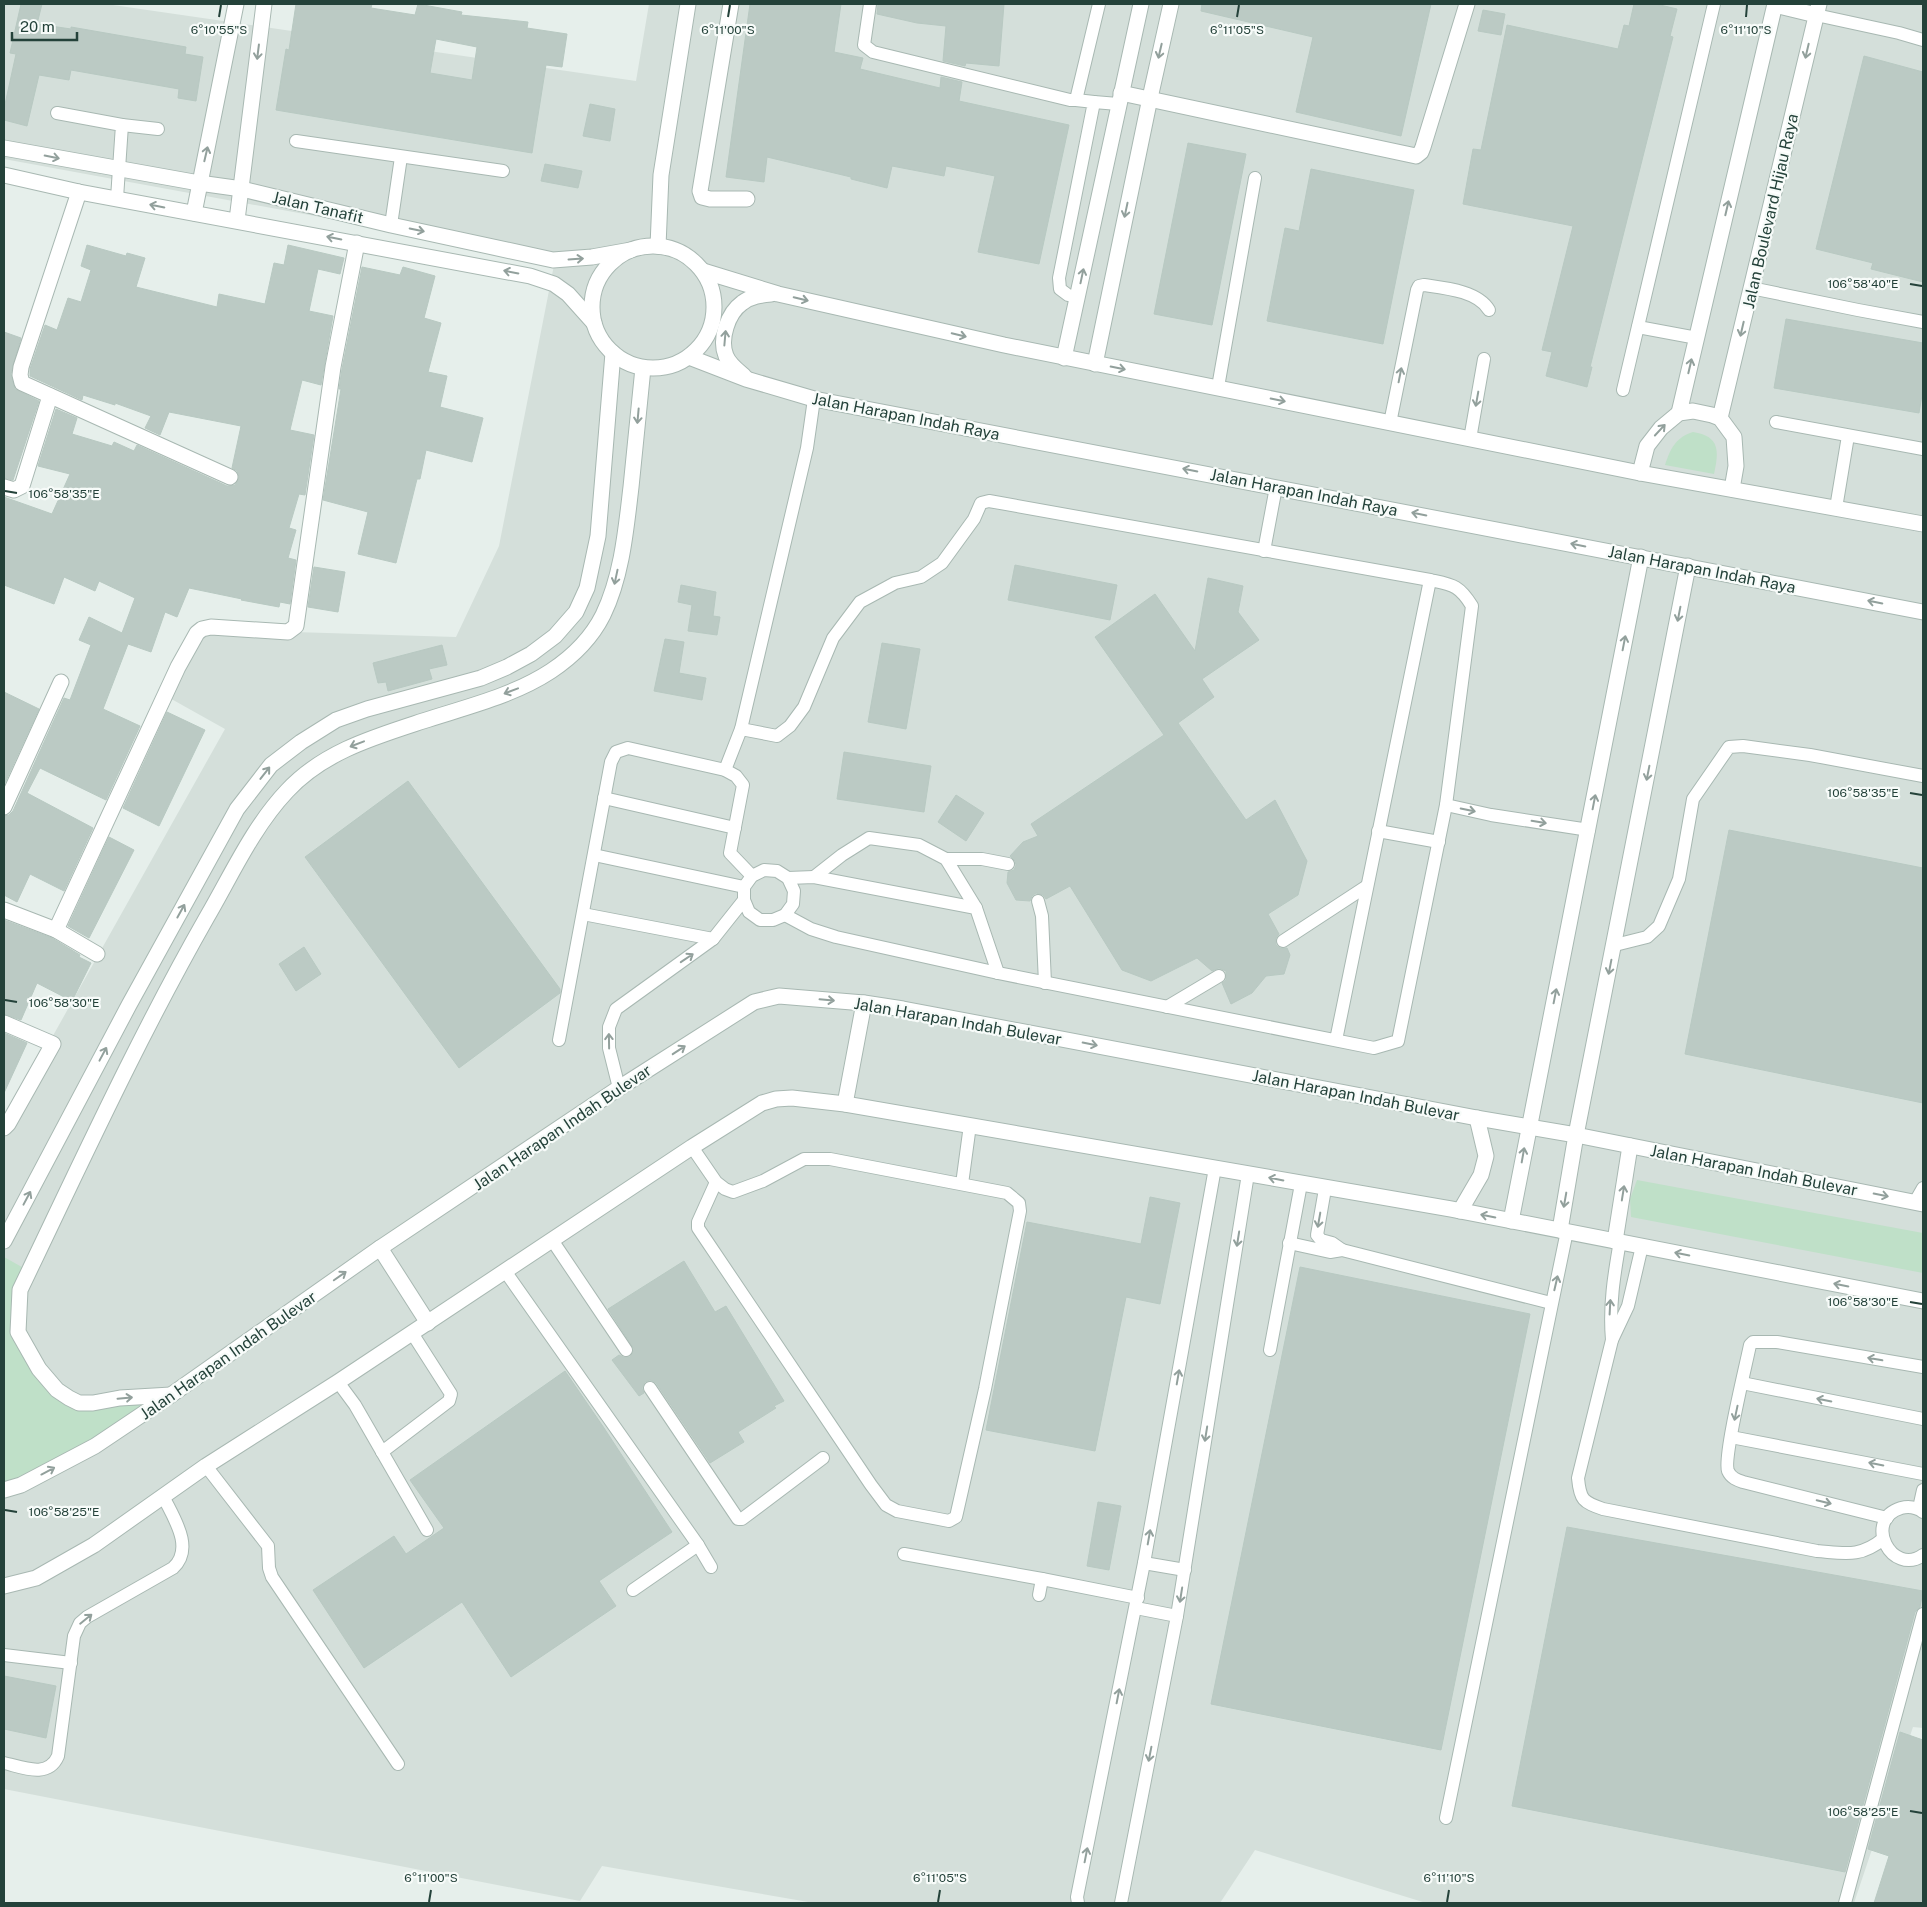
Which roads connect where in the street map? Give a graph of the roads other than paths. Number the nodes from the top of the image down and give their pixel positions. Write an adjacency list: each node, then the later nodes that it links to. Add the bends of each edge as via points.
1 (236, 4): 28 (street, one-way to 1)
2 (264, 4): 29 (street, one-way to 29)
3 (688, 4): 37 (street, via 661,175)
4 (731, 4): 32 (street, via 700,191 702,197 710,199)
5 (870, 4): 16 (lane, via 864,45 873,52)
6 (1099, 4): 16 (lane)
7 (1141, 4): 14 (street)
8 (1171, 4): 15 (street, one-way to 15)
9 (1467, 4): 15 (street, via 1423,147 1416,156)
10 (1714, 4): 46 (lane)
11 (1775, 4): 12 (street); 47 (street, one-way to 11)
12 (1817, 9): 13 (lane); 40 (street, Jalan Boulevard Hijau Raya, one-way to 40)
13 (1923, 40)
14 (1120, 98): 15 (street); 17 (lane); 42 (street, one-way to 14)
15 (1150, 98): 52 (street, one-way to 52)
16 (1076, 100): 17 (lane)
17 (1094, 102): 42 (lane, via 1059,278 1060,289)
18 (57, 113): 19 (lane)
19 (122, 125): 20 (lane); 24 (lane)
20 (158, 129)
21 (296, 141): 23 (lane)
22 (4, 148): 24 (street, Jalan Tanafit, one-way to 24)
23 (401, 157): 25 (lane); 35 (lane)
24 (118, 169): 28 (street, Jalan Tanafit); 31 (lane)
25 (503, 171)
26 (4, 175): 30 (street, Jalan Tanafit)
27 (1255, 178): 55 (lane)
28 (199, 184): 29 (street, Jalan Tanafit); 33 (street)
29 (242, 189): 34 (street); 35 (street, Jalan Tanafit)
30 (79, 192): 31 (street, Jalan Tanafit); 57 (street, via 21,367 22,383)
31 (117, 198): 33 (street, Jalan Tanafit, one-way to 31)
32 (747, 199)
33 (194, 213): 34 (street, Jalan Tanafit)
34 (237, 220): 36 (street, Jalan Tanafit, one-way to 34)
35 (391, 225): 38 (street, Jalan Tanafit, one-way to 38, via 553,260 592,258)
36 (357, 242): 45 (street, Jalan Tanafit, one-way to 36, via 568,294 554,284 530,276); 103 (street, via 333,367 296,626 288,632 211,627 197,633 178,667)
37 (658, 246): 38 (street); 39 (street, via 683,254)
38 (631, 250): 45 (street, via 610,264 596,286)
39 (703, 271): 41 (street); 49 (street, via 714,296 713,317 707,336)
40 (1751, 288): 44 (lane); 60 (street, Jalan Boulevard Hijau Raya, one-way to 60)
41 (778, 294): 50 (street, one-way to 50); 54 (street, one-way to 41, via 726,356 723,340 728,322 741,303 755,296)
42 (1077, 297): 50 (street)
43 (1489, 310): 62 (lane, one-way to 43, via 1419,286 1459,292 1484,301)
44 (1923, 322)
45 (594, 323): 48 (street, via 601,340)
46 (1638, 327): 47 (lane); 56 (lane)
47 (1696, 338): 59 (street, one-way to 47)
48 (613, 354): 53 (street); 136 (street, one-way to 48, via 237,809 271,765 336,720 481,678 507,667 555,636 576,612 586,588 598,536)
49 (689, 357): 53 (street, via 667,367); 54 (street, Jalan Harapan Indah Raya)
50 (1064, 358): 52 (street)
51 (1484, 359): 64 (lane, one-way to 64)
52 (1095, 364): 55 (street, one-way to 55)
53 (643, 368): 155 (street, one-way to 155, via 627,523 615,583 602,616 586,640 551,671 519,688 351,745 317,765 288,790 261,823 167,987 20,1290 18,1332 38,1369 56,1390 79,1402 93,1403)
54 (746, 379): 58 (street, Jalan Harapan Indah Raya)
55 (1218, 387): 62 (street, one-way to 62)
56 (1624, 390)
57 (50, 396): 67 (street); 68 (street, via 22,486 14,490)
58 (814, 399): 69 (street, Jalan Harapan Indah Raya, one-way to 58); 79 (lane, via 807,448)
59 (1679, 413): 60 (street, via 1693,411); 66 (street, one-way to 59, via 1647,446)
60 (1720, 418): 70 (street, via 1734,436 1736,466)
61 (1776, 422): 63 (lane)
62 (1390, 423): 64 (street)
63 (1848, 436): 65 (lane); 71 (lane)
64 (1470, 439): 66 (street)
65 (1923, 449)
66 (1640, 473): 70 (street)
67 (230, 477)
68 (4, 487)
69 (1276, 487): 73 (lane); 74 (street, Jalan Harapan Indah Raya, one-way to 69)
70 (1732, 489): 71 (street)
71 (1836, 508): 72 (street)
72 (1923, 524)
73 (1264, 551): 76 (lane); 79 (lane, via 988,501 981,503 974,519 942,562 921,577 895,583 860,602 833,638 804,707 790,726 777,736)
74 (1641, 557): 75 (street, Jalan Harapan Indah Raya); 86 (street, one-way to 74)
75 (1688, 566): 77 (street, Jalan Harapan Indah Raya, one-way to 75); 106 (street, one-way to 106)
76 (1430, 580): 83 (lane, via 1450,584 1463,591 1472,606); 87 (lane)
77 (1923, 612)
78 (61, 682): 84 (street)
79 (741, 729): 80 (lane)
80 (726, 770): 82 (lane, via 628,748 616,752 611,762); 85 (lane, via 743,785)
81 (1923, 776): 106 (lane, via 1810,755 1729,747 1693,799 1678,879 1659,926 1647,937)
82 (604, 798): 85 (lane); 89 (lane)
83 (1446, 806): 86 (lane, one-way to 86); 88 (lane)
84 (4, 807)
85 (735, 828): 92 (lane, via 730,853)
86 (1589, 830): 120 (street, one-way to 86)
87 (1378, 831): 88 (lane); 95 (lane)
88 (1439, 842): 115 (lane, via 1398,1041 1374,1048)
89 (594, 855): 96 (lane); 101 (lane)
90 (946, 859): 91 (lane, via 982,859); 93 (lane, via 919,845 869,838); 99 (lane)
91 (1008, 864)
92 (752, 876): 94 (lane, via 764,870 777,871); 96 (lane)
93 (814, 877): 94 (lane); 99 (lane)
94 (788, 878): 102 (lane, via 794,891 793,904)
95 (1367, 886): 105 (lane); 115 (lane)
96 (744, 887): 97 (lane)
97 (744, 900): 102 (lane, via 749,912 760,920 773,920); 104 (lane)
98 (1038, 901): 110 (lane, via 1042,916)
99 (976, 908): 108 (lane)
100 (4, 910): 103 (street)
101 (583, 914): 104 (lane); 114 (lane)
102 (785, 915): 108 (lane, via 811,929 836,937)
103 (56, 930): 107 (street)
104 (712, 939): 116 (lane, one-way to 104, via 609,1048 609,1027 616,1009)
105 (1283, 941)
106 (1615, 945): 122 (street, one-way to 122)
107 (97, 954)
108 (998, 973): 110 (lane)
109 (1219, 976): 112 (lane)
110 (1045, 983): 112 (lane)
111 (864, 1003): 116 (street, Jalan Harapan Indah Bulevar, one-way to 111, via 754,1002 779,996); 117 (street); 118 (street, Jalan Harapan Indah Bulevar, one-way to 118)
112 (1167, 1007): 115 (lane)
113 (4, 1023): 121 (street, via 53,1044)
114 (558, 1040)
115 (1336, 1040)
116 (619, 1088): 142 (street, Jalan Harapan Indah Bulevar)
117 (845, 1104): 119 (street); 124 (street, via 776,1099 762,1103)
118 (1477, 1118): 120 (street, Jalan Harapan Indah Bulevar); 133 (street, via 1486,1156 1481,1175)
119 (970, 1125): 125 (street); 128 (lane)
120 (1528, 1127): 122 (street, Jalan Harapan Indah Bulevar); 134 (street, one-way to 120)
121 (4, 1128)
122 (1576, 1135): 123 (street, Jalan Harapan Indah Bulevar); 135 (street, one-way to 135)
123 (1630, 1146): 132 (street, Jalan Harapan Indah Bulevar, one-way to 132); 138 (street, one-way to 123)
124 (692, 1147): 127 (lane); 137 (street)
125 (1215, 1168): 126 (street); 172 (lane, one-way to 125)
126 (1248, 1174): 129 (street, one-way to 126); 174 (lane, one-way to 174)
127 (716, 1182): 128 (lane, via 733,1192 742,1190 804,1159 815,1158); 128 (lane, via 698,1228 871,1485 886,1505 898,1511 950,1521 956,1517 983,1399 1020,1211 1019,1203 1007,1193)
128 (962, 1184)
129 (1300, 1184): 131 (street); 139 (lane)
130 (1923, 1188): 132 (lane)
131 (1325, 1189): 133 (street); 141 (lane, one-way to 141, via 1317,1235)
132 (1919, 1203)
133 (1460, 1211): 134 (street, one-way to 133)
134 (1511, 1221): 135 (street)
135 (1564, 1230): 138 (street); 145 (lane, one-way to 135)
136 (5, 1236)
137 (552, 1240): 143 (street); 149 (lane)
138 (1617, 1241): 140 (street); 148 (lane, one-way to 138, via 1611,1294)
139 (1289, 1243): 141 (lane, via 1330,1252); 150 (lane)
140 (1642, 1246): 144 (street, one-way to 140); 148 (lane, via 1628,1306)
141 (1342, 1250): 145 (lane)
142 (382, 1251): 146 (street); 155 (street, Jalan Harapan Indah Bulevar, one-way to 142)
143 (505, 1271): 146 (street); 169 (lane)
144 (1923, 1301)
145 (1552, 1302): 186 (lane)
146 (428, 1322): 147 (street)
147 (412, 1333): 152 (street); 158 (lane, via 451,1394 449,1401)
148 (1612, 1340): 168 (lane, via 1578,1478 1579,1492 1586,1503 1817,1551 1850,1554 1873,1547)
149 (626, 1350)
150 (1270, 1350)
151 (1923, 1367): 153 (lane, one-way to 153, via 1757,1341 1750,1345)
152 (338, 1382): 158 (lane); 160 (street)
153 (1742, 1383): 156 (lane, one-way to 153); 157 (lane, one-way to 157)
154 (650, 1388): 159 (lane, via 738,1519)
155 (172, 1395): 162 (street, Jalan Harapan Indah Bulevar, one-way to 155, via 21,1485 95,1446)
156 (1923, 1419)
157 (1731, 1436): 161 (lane, one-way to 157); 166 (lane, one-way to 166, via 1728,1470 1733,1478)
158 (382, 1452): 167 (lane)
159 (823, 1458)
160 (206, 1466): 164 (street); 185 (lane, via 268,1546 272,1577)
161 (1923, 1474)
162 (4, 1490)
163 (1923, 1490): 165 (lane)
164 (163, 1496): 176 (street, via 94,1545 36,1578); 183 (lane, one-way to 164, via 74,1636 87,1616 173,1568 182,1558 182,1540)
165 (1921, 1510): 166 (lane, via 1907,1506)
166 (1887, 1518): 168 (lane, via 1882,1528)
167 (427, 1530)
168 (1883, 1539): 171 (lane, via 1888,1550 1898,1558 1909,1560)
169 (698, 1545): 173 (lane); 177 (lane)
170 (904, 1554): 175 (lane)
171 (1923, 1555)
172 (1144, 1563): 174 (lane); 179 (lane)
173 (711, 1567)
174 (1185, 1570): 181 (lane, one-way to 181)
175 (1042, 1579): 178 (lane); 179 (lane)
176 (4, 1586)
177 (633, 1590)
178 (1039, 1595)
179 (1137, 1603): 181 (lane); 187 (lane, one-way to 179)
180 (1923, 1614): 189 (lane)
181 (1177, 1616): 188 (lane, one-way to 188)
182 (4, 1655): 183 (lane)
183 (71, 1663): 184 (lane, via 55,1763 37,1770)
184 (4, 1763)
185 (398, 1764)
186 (1446, 1818)
187 (1078, 1903)
188 (1121, 1903)
189 (1845, 1903)

